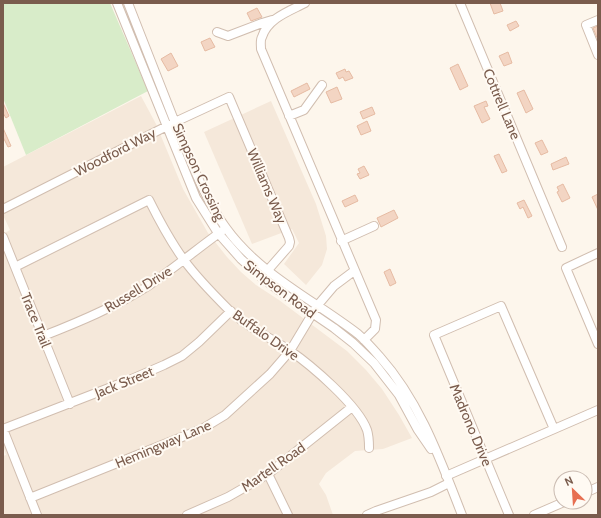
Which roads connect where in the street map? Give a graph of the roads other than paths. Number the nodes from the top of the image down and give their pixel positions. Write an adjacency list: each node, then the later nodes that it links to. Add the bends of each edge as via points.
1 (117, 3): 13 (street, Simpson Road)
2 (128, 3): 12 (street, Simpson Crossing)
3 (305, 3): 5 (street)
4 (460, 3): 20 (street, Cottrell Lane)
5 (273, 20): 7 (street, via 228,36); 11 (street, via 261,38 261,49)
6 (598, 20): 8 (street, via 586,25)
7 (217, 32)
8 (598, 55)
9 (322, 85): 11 (street, via 304,110)
10 (229, 97): 12 (street, Woodford Way); 24 (street, Williams Way, via 290,242)
11 (289, 116): 19 (street)
12 (175, 122): 13 (street, Woodford Way); 16 (street, Simpson Crossing, via 196,172)
13 (167, 126): 14 (street, Woodford Way); 17 (street, Simpson Road, via 196,198)
14 (3, 209)
15 (374, 226): 19 (street)
16 (226, 228): 17 (street, Russell Drive); 24 (street, Simpson Crossing, via 237,242)
17 (218, 233): 22 (street, Russell Drive); 28 (street, Simpson Road, via 260,276)
18 (3, 237): 23 (street, Trace Trail)
19 (341, 241): 25 (street)
20 (562, 247)
21 (598, 254): 31 (street, via 566,268)
22 (184, 260): 23 (street, Buffalo Drive, via 148,200); 27 (street, Buffalo Drive, via 206,288); 29 (street, Russell Drive, via 114,305)
23 (15, 267): 29 (street, Trace Trail)
24 (268, 270): 26 (street, Simpson Crossing)
25 (354, 271): 26 (street, Hemingway Lane, via 334,286); 30 (street, via 376,320 375,329)
26 (317, 306): 28 (street, Hemingway Lane); 30 (street, Simpson Road)
27 (231, 311): 32 (street, Buffalo Drive, via 260,334); 33 (street, Jack Street, via 182,356)
28 (312, 314): 32 (street, Hemingway Lane); 40 (street, Simpson Road, via 353,343 374,363 399,395 418,430)
29 (43, 336): 33 (street, Trace Trail)
30 (364, 340): 40 (street, Simpson Road, via 401,383 426,427)
31 (598, 344)
32 (290, 351): 34 (street, Buffalo Drive, via 335,388); 43 (street, Hemingway Lane, via 241,402 202,430)
33 (70, 404): 36 (street, Jack Street)
34 (352, 406): 38 (street, Buffalo Drive, via 367,429); 41 (street, Martell Road)
35 (598, 410): 37 (street)
36 (3, 429): 43 (street)
37 (554, 429): 39 (street); 39 (street, Madrono Drive, via 501,306 434,335)
38 (369, 448)
39 (485, 458): 42 (street); 50 (street, Madrono Drive)
40 (440, 462): 42 (street, Simpson Road)
41 (268, 474): 45 (street, Martell Road); 47 (street)
42 (448, 480): 48 (street, via 426,494); 49 (street, Simpson Road)
43 (30, 498): 46 (street)
44 (553, 507): 51 (street)
45 (193, 514)
46 (37, 515)
47 (288, 515)
48 (367, 515)
49 (462, 515)
50 (509, 515)
51 (534, 515)

